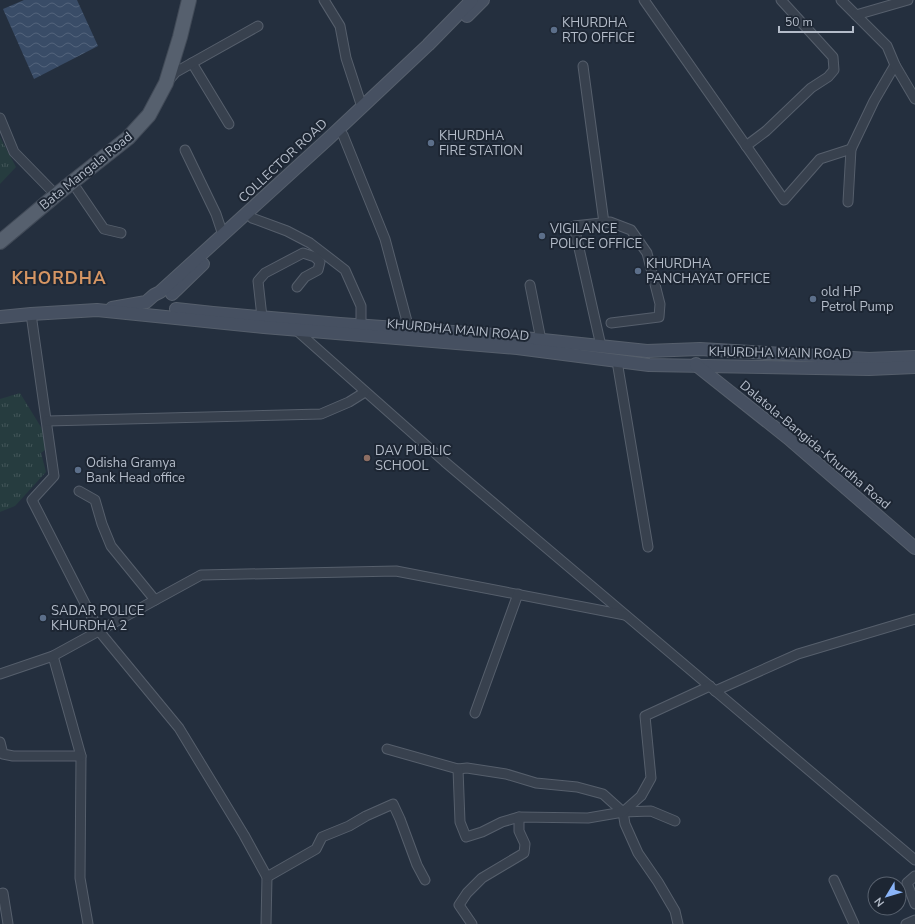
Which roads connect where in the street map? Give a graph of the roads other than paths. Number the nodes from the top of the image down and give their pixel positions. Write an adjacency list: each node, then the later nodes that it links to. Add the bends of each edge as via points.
1 (186, 0): 14 (main road, Bata Mangala Road, via 180,37); 25 (main road, Bata Mangala Road, via 161,77 142,111)
2 (324, 0): 17 (street, via 340,26 346,58)
3 (472, 0): 15 (main road, COLLECTOR ROAD)
4 (484, 0): 15 (main road, COLLECTOR ROAD)
5 (644, 0): 21 (street)
6 (780, 0): 21 (street, via 833,57 834,70)
7 (841, 0): 9 (street)
8 (908, 0): 9 (street)
9 (856, 15): 12 (street, via 887,46)
10 (258, 26): 11 (street)
11 (192, 63): 14 (street, via 176,72); 19 (street)
12 (895, 65): 16 (street); 22 (street)
13 (583, 66): 28 (street)
14 (166, 83): 24 (main road, Bata Mangala Road, via 149,115 128,138)
15 (388, 87): 17 (main road, COLLECTOR ROAD); 20 (main road, COLLECTOR ROAD)
16 (915, 99)
17 (362, 107): 30 (main road, COLLECTOR ROAD)
18 (0, 118): 25 (street, via 14,152)
19 (229, 124)
20 (343, 135): 27 (main road, COLLECTOR ROAD); 46 (street, via 386,238)
21 (746, 146): 22 (street, via 784,200 820,159)
22 (851, 149): 26 (street)
23 (185, 150): 30 (street, via 216,214)
24 (72, 182): 25 (main road, Bata Mangala Road); 29 (street, via 104,229)
25 (54, 192): 31 (main road, Bata Mangala Road); 32 (main road, Bata Mangala Road)
26 (848, 202)
27 (252, 218): 35 (main road, COLLECTOR ROAD); 45 (street, via 310,242 345,270 361,306)
28 (604, 223): 44 (street, via 610,222 631,230 647,253 660,304 659,317); 49 (street, via 574,226)
29 (121, 232)
30 (223, 235): 35 (main road, COLLECTOR ROAD)
31 (0, 236)
32 (0, 242)
33 (530, 285): 48 (street)
34 (297, 288): 42 (street, via 305,277 318,270 320,262 315,257 303,253 265,273 258,281)
35 (166, 293): 36 (main road, COLLECTOR ROAD, via 154,295); 37 (main road, via 177,301)
36 (146, 302): 38 (main road, COLLECTOR ROAD); 40 (main road)
37 (176, 308): 42 (main road, KHURDHA MAIN ROAD); 43 (main road)
38 (97, 310): 39 (main road, KHURDHA MAIN ROAD); 40 (main road, KHURDHA MAIN ROAD)
39 (31, 314): 41 (main road, KHURDHA MAIN ROAD); 56 (street)
40 (152, 316): 43 (main road, KHURDHA MAIN ROAD)
41 (0, 317)
42 (262, 317): 45 (main road, KHURDHA MAIN ROAD)
43 (166, 318): 47 (main road, KHURDHA MAIN ROAD)
44 (612, 323)
45 (361, 326): 46 (main road, KHURDHA MAIN ROAD)
46 (409, 329): 48 (main road, KHURDHA MAIN ROAD)
47 (295, 330): 52 (main road, KHURDHA MAIN ROAD, via 517,348); 55 (street)
48 (541, 340): 49 (main road, KHURDHA MAIN ROAD)
49 (601, 346): 50 (main road, KHURDHA MAIN ROAD, via 648,351)
50 (694, 349): 51 (main road, KHURDHA MAIN ROAD, via 869,359); 53 (main road)
51 (915, 357)
52 (617, 360): 53 (main road, KHURDHA MAIN ROAD, via 649,365); 58 (street)
53 (696, 366): 54 (main road, KHURDHA MAIN ROAD, via 869,369); 59 (main road, Dalatola-Bangida-Khurdha Road, via 788,438)
54 (915, 367)
55 (365, 392): 56 (street, via 322,414); 62 (street)
56 (47, 421): 65 (street, via 54,476 32,500)
57 (79, 491): 61 (street, via 95,500 111,546)
58 (648, 547)
59 (915, 548)
60 (518, 594): 61 (street, via 388,571 201,575); 62 (street); 69 (street)
61 (155, 600): 65 (street)
62 (626, 615): 68 (street)
63 (911, 620): 64 (street); 68 (street, via 798,654)
64 (915, 629)
65 (99, 631): 66 (street); 79 (street, via 179,728)
66 (53, 656): 67 (street); 72 (street)
67 (0, 674)
68 (712, 688): 74 (street, via 645,716 651,778 641,796); 77 (street)
69 (475, 714)
70 (0, 742): 72 (street, via 4,754 13,756)
71 (387, 749): 73 (street)
72 (81, 756): 86 (street, via 80,878)
73 (458, 769): 74 (street, via 467,768 506,774 536,783 577,787 603,794); 75 (street, via 460,822 466,837)
74 (622, 812): 75 (street, via 588,818); 76 (street, via 651,811); 89 (street, via 638,853 675,911)
75 (519, 817): 88 (street, via 519,831 525,844 524,853 482,878 459,905)
76 (675, 821)
77 (915, 860)
78 (915, 876): 83 (street, via 907,883)
79 (267, 877): 80 (street, via 316,849 322,837 393,804); 87 (street)
80 (425, 880)
81 (834, 880): 90 (street)
82 (0, 894): 85 (street, via 3,893)
83 (915, 904)
84 (915, 920): 91 (street)
85 (8, 924)
86 (88, 924)
87 (266, 924)
88 (472, 924)
89 (678, 924)
90 (854, 924)
91 (906, 924)

